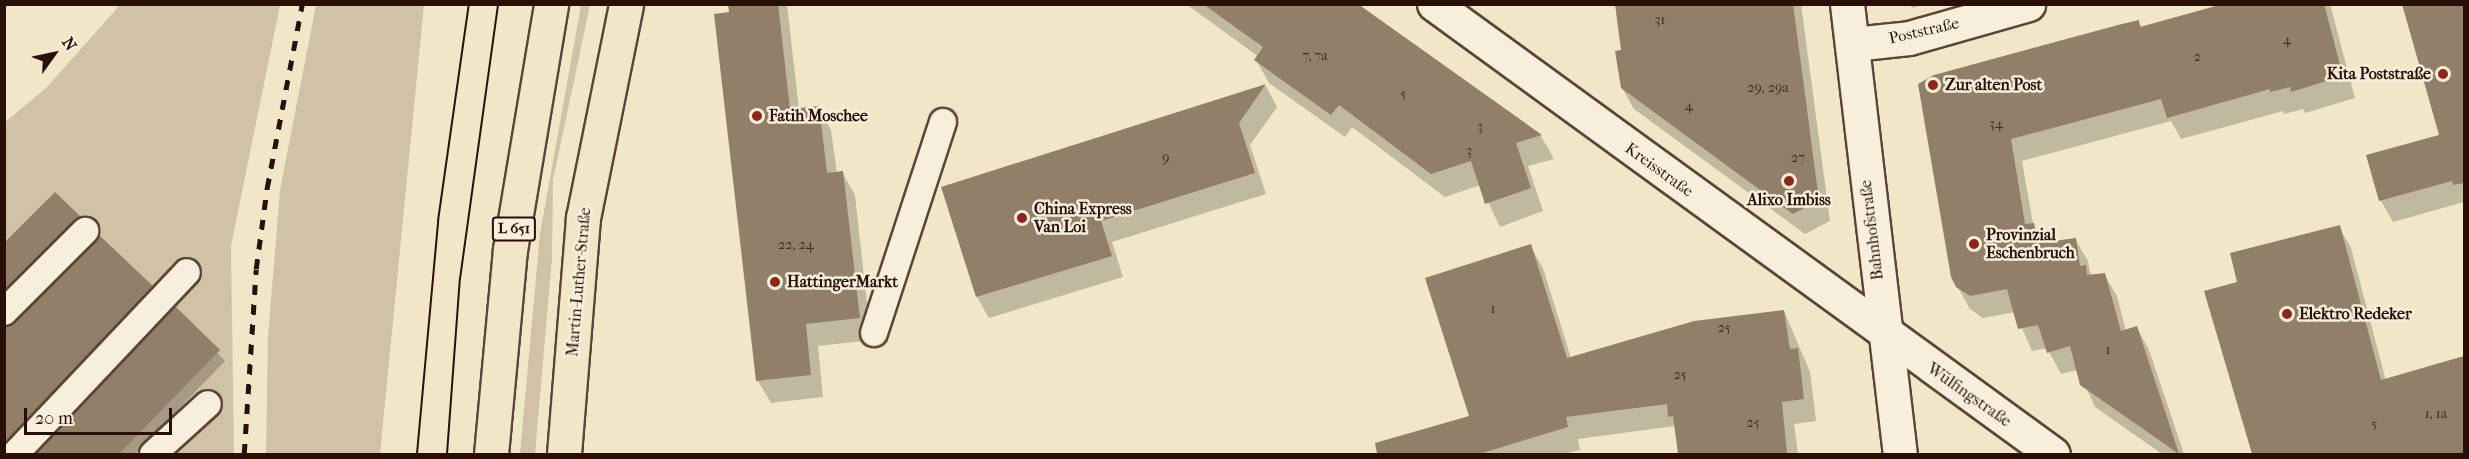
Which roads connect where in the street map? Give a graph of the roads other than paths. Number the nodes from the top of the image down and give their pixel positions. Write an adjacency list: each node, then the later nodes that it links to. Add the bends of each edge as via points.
1 (551, 4): 16 (main road, L 651, via 510,250)
2 (627, 4): 17 (main road, Martin-Luther-Straße, via 583,218)
3 (1434, 4): 12 (street, Kreisstraße)
4 (1847, 4): 6 (street, Bahnhofstraße)
5 (2028, 4): 6 (street, Poststraße, via 1909,38)
6 (1853, 44): 12 (street, Bahnhofstraße)
7 (943, 122): 11 (lane)
8 (86, 231): 10 (lane)
9 (187, 272): 14 (lane)
10 (4, 312)
11 (873, 333)
12 (1885, 335): 18 (street, Bahnhofstraße); 19 (street, Wülfingstraße)
13 (208, 404): 15 (lane)
14 (15, 454)
15 (153, 454)
16 (491, 454)
17 (564, 454)
18 (1900, 454)
19 (2053, 454)

